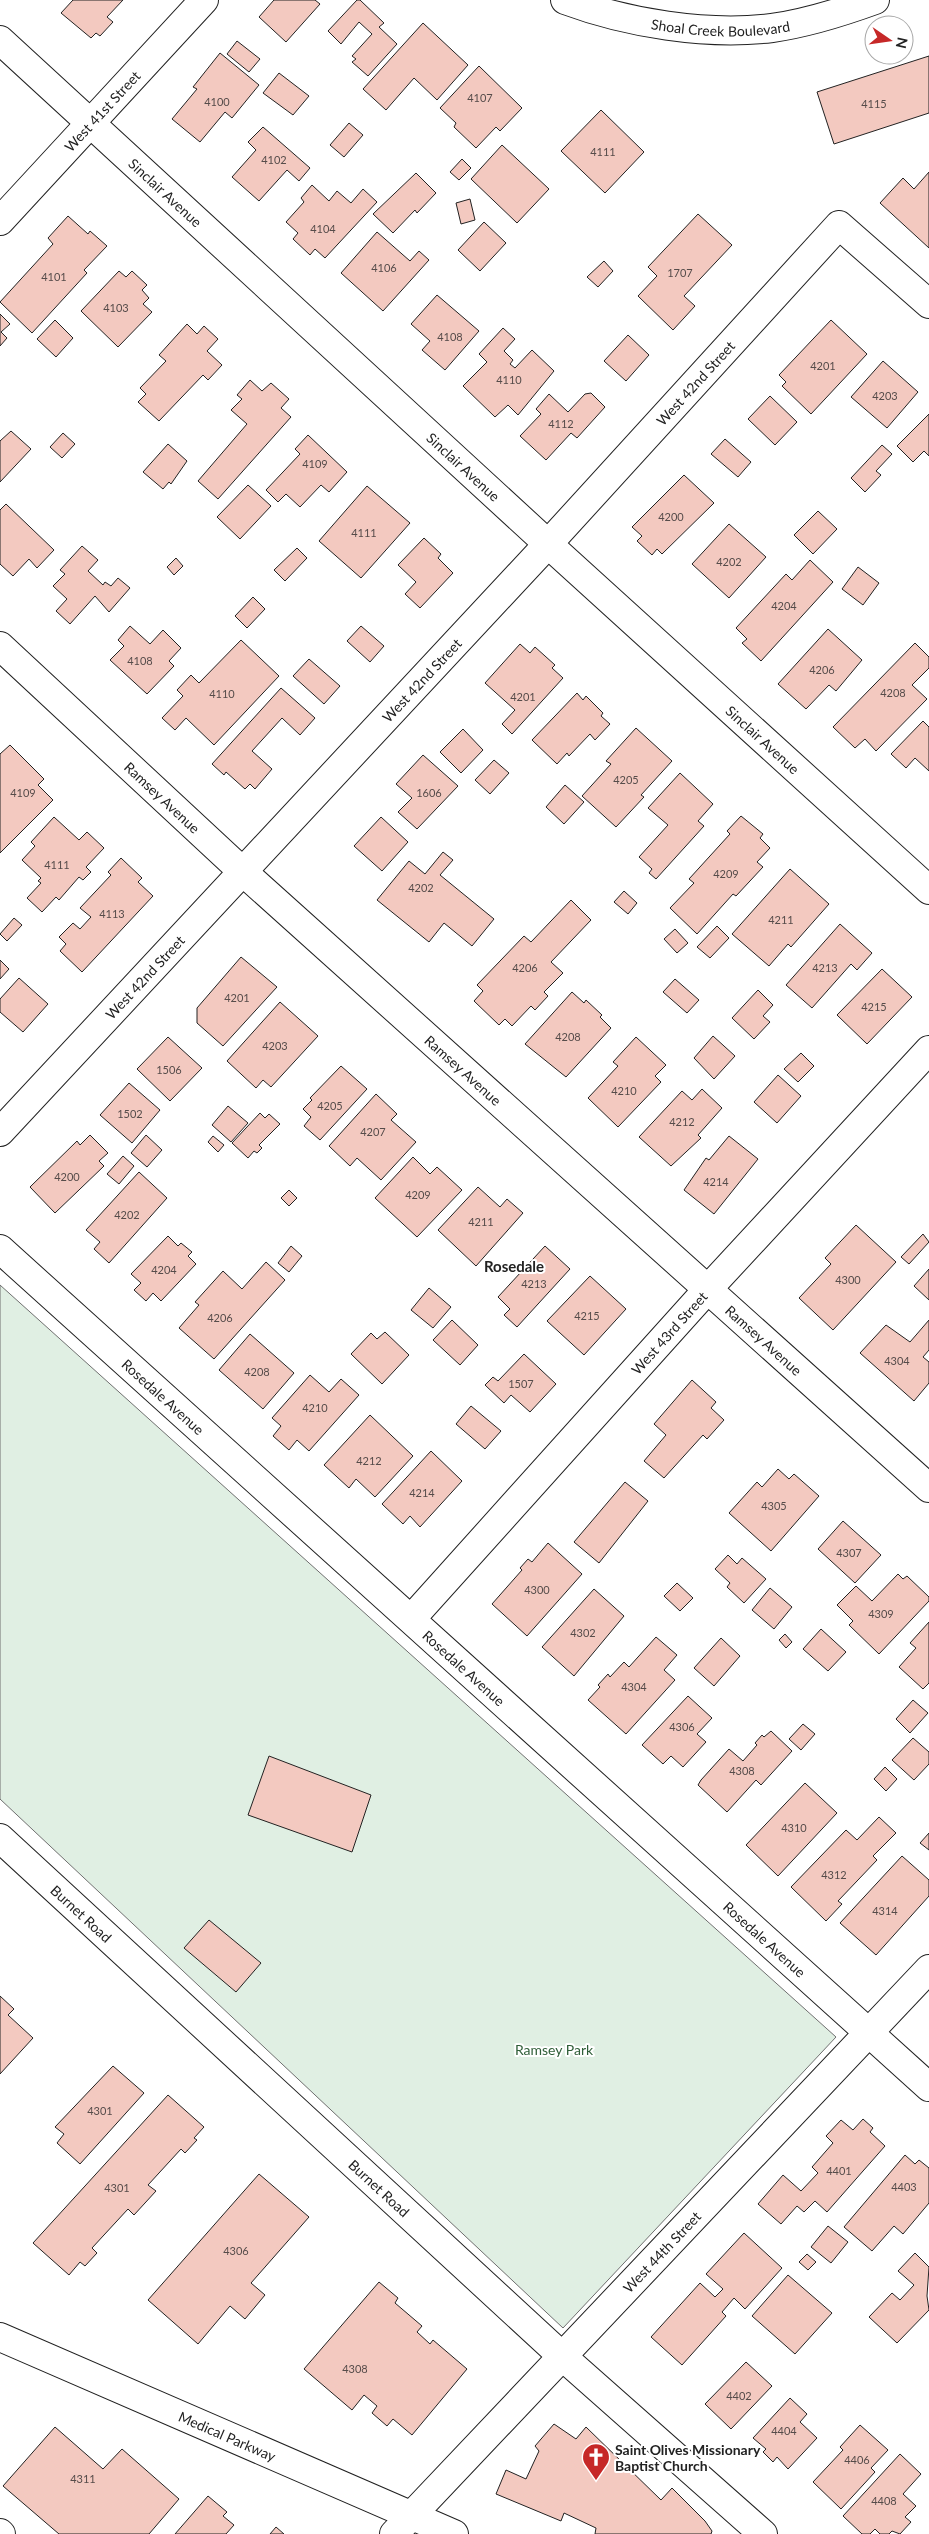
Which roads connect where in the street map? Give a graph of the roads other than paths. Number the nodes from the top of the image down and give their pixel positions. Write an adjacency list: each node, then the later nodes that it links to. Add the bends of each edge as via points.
1 (204, 0): 5 (street, West 41st Street)
2 (565, 0): 3 (street, Shoal Creek Boulevard, via 637,21 722,29 770,28 809,21)
3 (875, 0)
4 (0, 40): 5 (street, Sinclair Avenue)
5 (90, 125): 6 (street, West 41st Street); 8 (street, Sinclair Avenue)
6 (0, 221)
7 (929, 304): 8 (street, West 42nd Street, via 839,226)
8 (548, 544): 10 (street, West 42nd Street); 11 (street, Sinclair Avenue)
9 (0, 646): 10 (street, Ramsey Avenue)
10 (242, 871): 13 (street, West 42nd Street); 15 (street, Ramsey Avenue)
11 (929, 890)
12 (929, 1050): 15 (street, West 43rd Street)
13 (0, 1132)
14 (0, 1249): 17 (street, Rosedale Avenue)
15 (706, 1290): 16 (street, Ramsey Avenue); 17 (street, West 43rd Street)
16 (929, 1488)
17 (412, 1618): 20 (street, Rosedale Avenue)
18 (0, 1838): 23 (street, Burnet Road)
19 (929, 1969): 20 (street, West 44th Street)
20 (870, 2034): 21 (street, Rosedale Avenue); 23 (street, West 44th Street)
21 (929, 2087)
22 (0, 2337): 24 (street, Medical Parkway)
23 (563, 2357): 24 (street, West 44th Street); 26 (street, Burnet Road)
24 (402, 2525): 25 (street, Medical Parkway)
25 (454, 2534)
26 (763, 2534)

